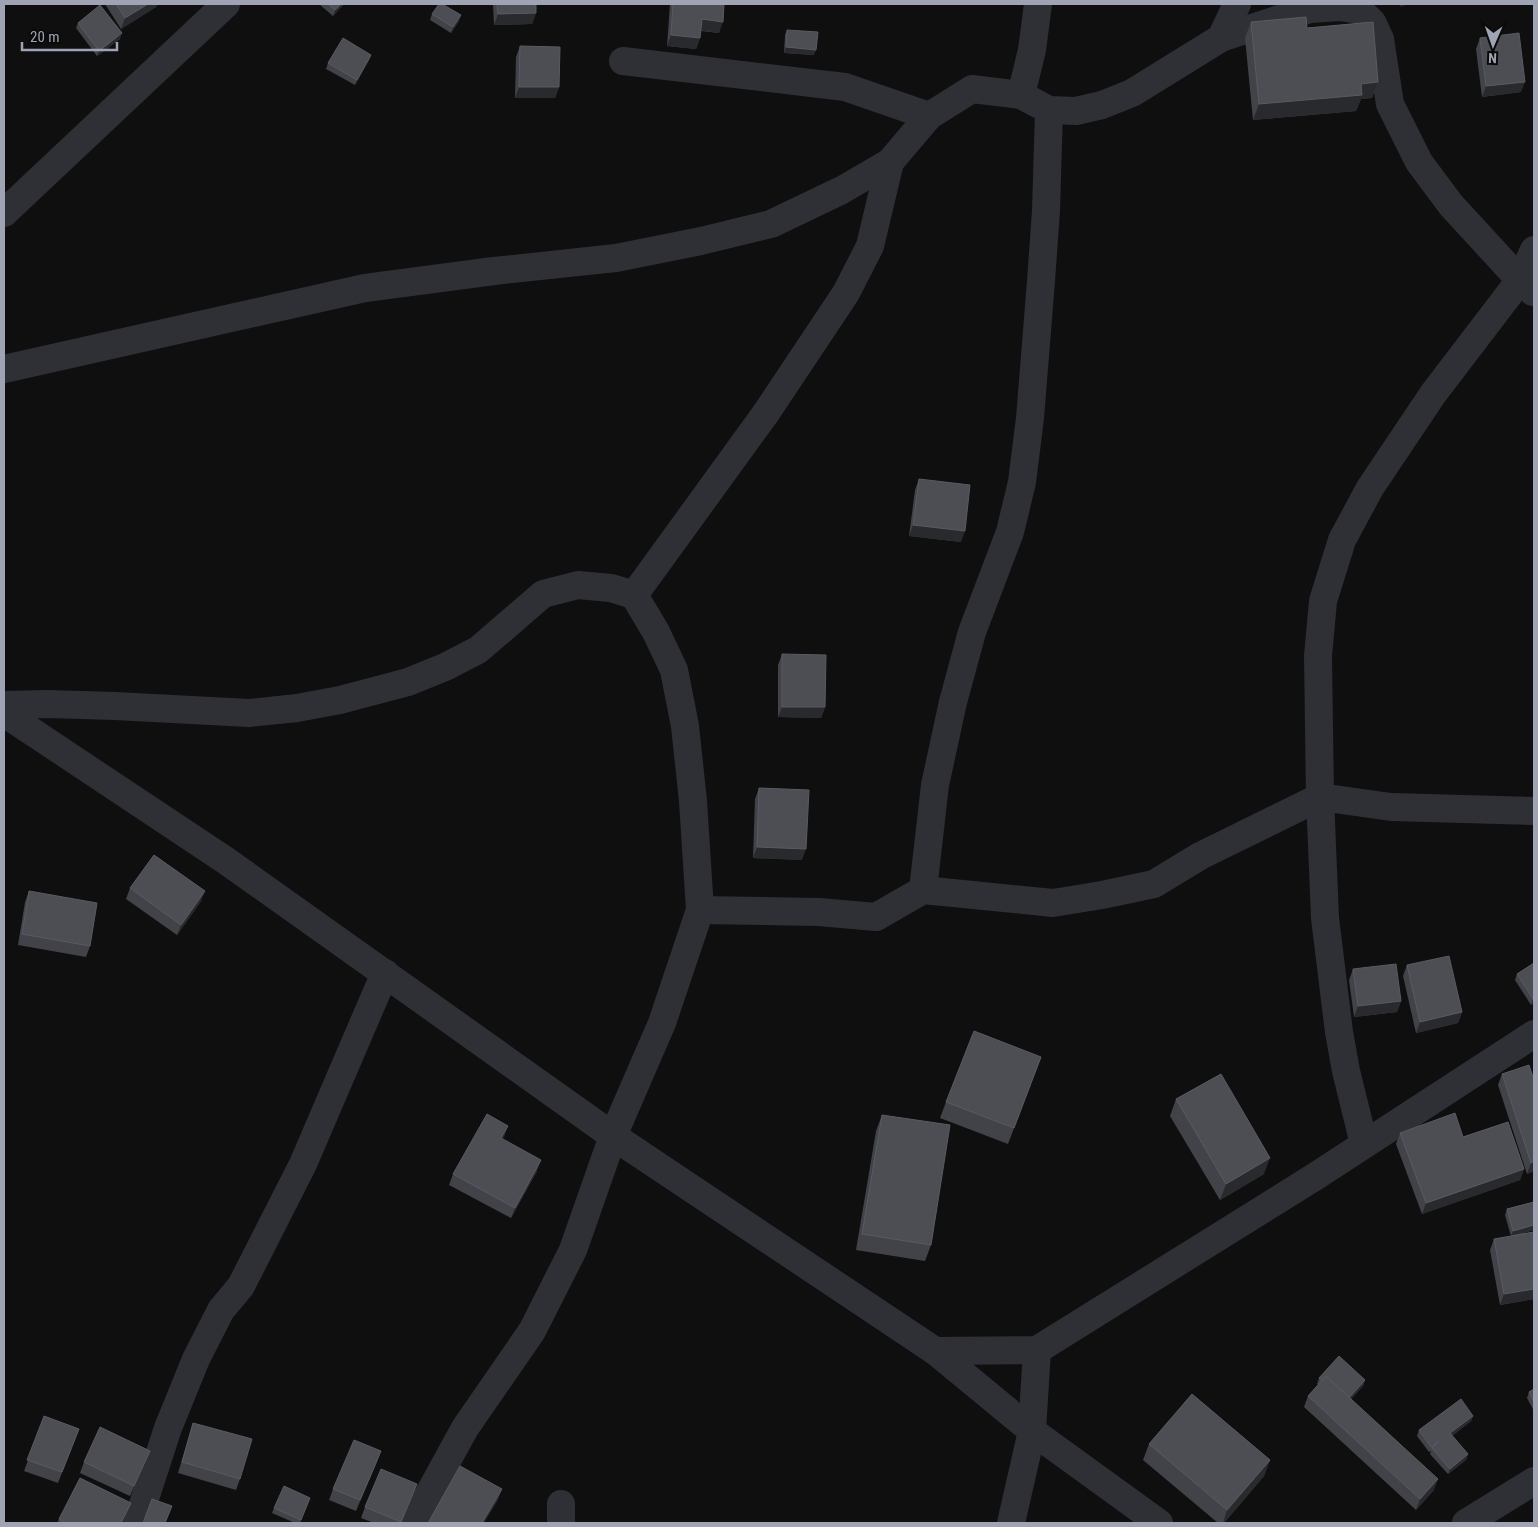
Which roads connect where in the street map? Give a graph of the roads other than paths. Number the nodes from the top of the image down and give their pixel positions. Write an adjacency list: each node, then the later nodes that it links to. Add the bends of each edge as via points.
1 (226, 4): 10 (street)
2 (1038, 4): 6 (street, via 1032,50)
3 (1238, 4): 4 (street)
4 (1221, 38): 7 (street, via 1132,93 1076,111); 12 (street, via 1310,9 1340,7 1359,10 1372,22 1380,39 1390,104 1419,162 1451,205)
5 (624, 61): 8 (street, via 845,87)
6 (1021, 95): 7 (street); 8 (street, via 972,89)
7 (1049, 110): 19 (street, via 1044,246 1022,482 1010,532 972,632 953,702 935,785)
8 (929, 116): 9 (street)
9 (890, 162): 13 (street, via 772,224 701,241 616,258 365,288); 14 (street, via 870,246 846,292 766,413)
10 (4, 213)
11 (1534, 250): 12 (street)
12 (1527, 286): 17 (street, via 1434,394 1370,488 1342,540 1323,601 1318,656)
13 (4, 369)
14 (634, 595): 15 (street, via 611,588 578,585 543,594 478,650 445,667 408,682 297,708 250,713 115,706); 20 (street, via 674,670 685,726)
15 (4, 705)
16 (4, 713): 21 (street, via 225,860)
17 (1320, 797): 18 (street, via 1392,806); 19 (street, via 1200,856 1154,884 1052,903); 24 (street, via 1325,918 1333,988 1346,1072)
18 (1534, 811)
19 (923, 890): 20 (street, via 876,916)
20 (700, 910): 23 (street, via 662,1023)
21 (385, 973): 23 (street); 30 (street, via 303,1164 242,1286 221,1310 196,1359 168,1428)
22 (1534, 1034): 24 (street)
23 (613, 1136): 26 (street); 31 (street, via 572,1250 532,1331 465,1428)
24 (1364, 1144): 25 (street)
25 (1038, 1350): 26 (street); 27 (street)
26 (935, 1351): 27 (street)
27 (1032, 1431): 29 (street); 32 (street)
28 (1534, 1481): 33 (street)
29 (1145, 1520)
30 (137, 1523)
31 (413, 1523)
32 (1011, 1523)
33 (1466, 1523)

